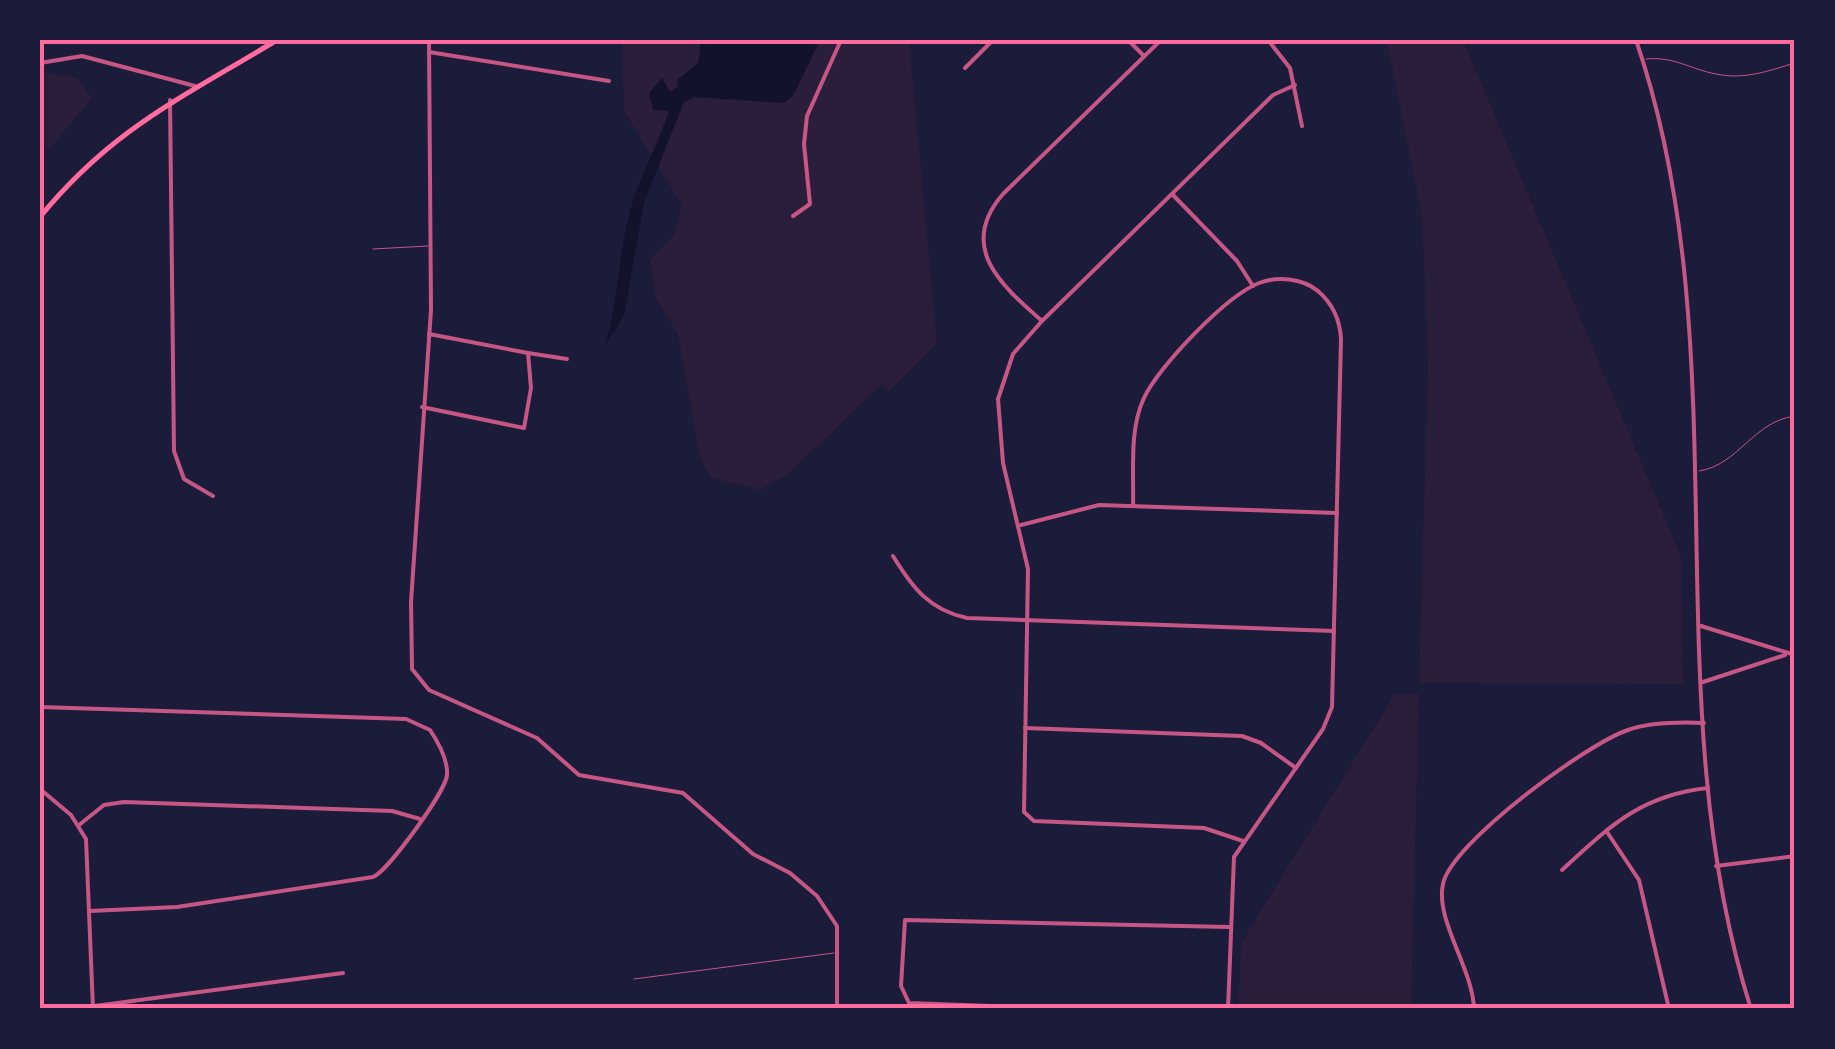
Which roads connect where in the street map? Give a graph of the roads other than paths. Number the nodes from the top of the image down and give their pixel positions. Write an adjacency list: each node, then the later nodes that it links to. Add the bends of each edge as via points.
1 (277, 40): 17 (main road)
2 (429, 40): 9 (street)
3 (841, 40): 21 (street, via 808,116 810,204)
4 (992, 40): 14 (street)
5 (1128, 40): 10 (street)
6 (1161, 40): 10 (street)
7 (1268, 40): 16 (street)
8 (1636, 40): 11 (street)
9 (429, 52): 15 (street); 23 (street)
10 (1144, 56): 26 (street, via 987,217 988,264)
11 (1643, 59): 13 (lane, via 1740,76); 32 (street, via 1672,167 1686,256)
12 (40, 63): 17 (street, via 91,58)
13 (1795, 63)
14 (965, 68)
15 (609, 81)
16 (1295, 85): 19 (street); 20 (street, via 1273,95)
17 (195, 86): 18 (main road)
18 (170, 100): 22 (main road, via 95,155); 33 (street, via 174,451 184,479)
19 (1302, 126)
20 (1172, 194): 25 (street); 26 (street)
21 (793, 216)
22 (40, 217)
23 (432, 245): 24 (lane); 27 (street)
24 (373, 250)
25 (1253, 286): 34 (street, via 1150,386 1136,426); 35 (street, via 1272,280 1307,284 1337,318)
26 (1042, 321): 36 (street, via 1013,354 998,399 1003,464)
27 (430, 334): 28 (street); 30 (street)
28 (528, 353): 29 (street); 30 (street, via 524,428)
29 (567, 359)
30 (422, 407): 59 (street, via 409,654 421,682 537,738 579,775 687,796 744,847 817,896 837,926)
31 (1795, 416): 32 (lane, via 1763,427 1722,465)
32 (1696, 471): 39 (street)
33 (213, 496)
34 (1133, 506): 35 (street); 36 (street, via 1084,507)
35 (1337, 513): 40 (street)
36 (1020, 525): 38 (street)
37 (893, 556): 38 (street, via 917,592 943,612)
38 (1028, 621): 40 (street); 46 (street)
39 (1701, 626): 41 (street); 43 (street)
40 (1334, 631): 47 (street, via 1331,713)
41 (1785, 655): 42 (street); 43 (street)
42 (1795, 655)
43 (1703, 682): 45 (street)
44 (40, 707): 50 (street, via 418,721 436,739 447,772)
45 (1704, 723): 48 (street); 67 (street, via 1634,728 1590,749 1538,786 1453,864 1442,901)
46 (1025, 728): 47 (street, via 1242,736); 53 (street, via 1022,806 1029,818 1204,828)
47 (1296, 768): 53 (street)
48 (1708, 788): 52 (street, via 1651,799); 55 (street)
49 (40, 789): 51 (street)
50 (420, 819): 51 (street, via 374,810 124,802 104,805); 57 (street, via 389,867 373,877 178,907)
51 (79, 825): 57 (street, via 88,852)
52 (1607, 832): 56 (street); 68 (street, via 1640,880)
53 (1243, 842): 58 (street, via 1234,857)
54 (1795, 856): 55 (street)
55 (1716, 866): 69 (street)
56 (1562, 870)
57 (90, 911): 62 (street)
58 (1230, 926): 65 (street, via 905,920 902,994 909,1003); 66 (street)
59 (838, 953): 61 (lane); 64 (street)
60 (343, 973): 62 (street)
61 (634, 979)
62 (92, 1008): 63 (street)
63 (72, 1009)
64 (837, 1009)
65 (1073, 1009)
66 (1228, 1009)
67 (1474, 1009)
68 (1669, 1009)
69 (1751, 1009)

